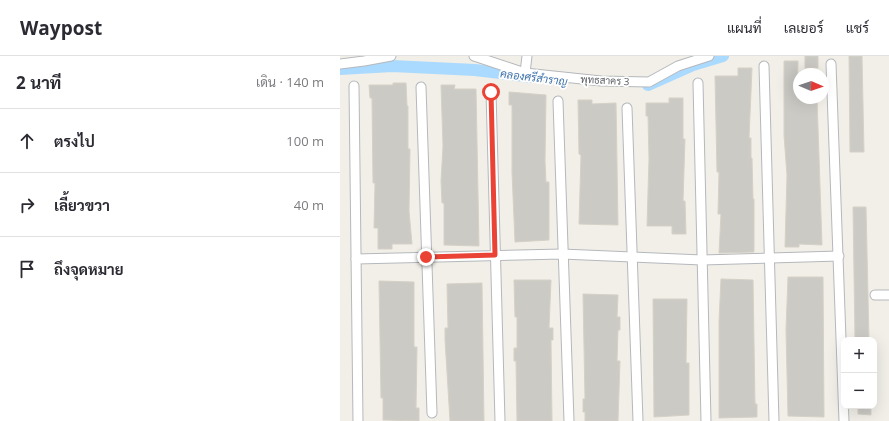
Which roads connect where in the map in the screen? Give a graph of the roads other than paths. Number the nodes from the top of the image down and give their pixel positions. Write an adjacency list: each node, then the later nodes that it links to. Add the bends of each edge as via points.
1 (391, 56): 6 (street)
2 (474, 56): 10 (street, พุทธสาคร 3)
3 (527, 56): 10 (street)
4 (678, 56): 8 (street)
5 (709, 56): 8 (street, พุทธสาคร 3)
6 (340, 64)
7 (831, 64): 19 (street)
8 (678, 66): 10 (street, พุทธสาคร 3, via 649,82 601,81)
9 (764, 66): 22 (street)
10 (525, 73)
11 (698, 83): 24 (street)
12 (354, 86): 23 (street)
13 (421, 87): 20 (street)
14 (491, 92): 18 (street)
15 (558, 101): 17 (street)
16 (627, 108): 21 (street)
17 (562, 254): 18 (street); 21 (street); 30 (street)
18 (495, 255): 20 (street); 29 (street)
19 (839, 256): 22 (street); 34 (street)
20 (426, 257): 23 (street); 27 (street)
21 (633, 257): 24 (street); 31 (street)
22 (770, 258): 24 (street); 33 (street)
23 (356, 259): 28 (street)
24 (702, 260): 32 (street)
25 (889, 294): 26 (street)
26 (875, 295)
27 (432, 413)
28 (358, 421)
29 (500, 421)
30 (569, 421)
31 (638, 421)
32 (706, 421)
33 (774, 421)
34 (844, 421)

